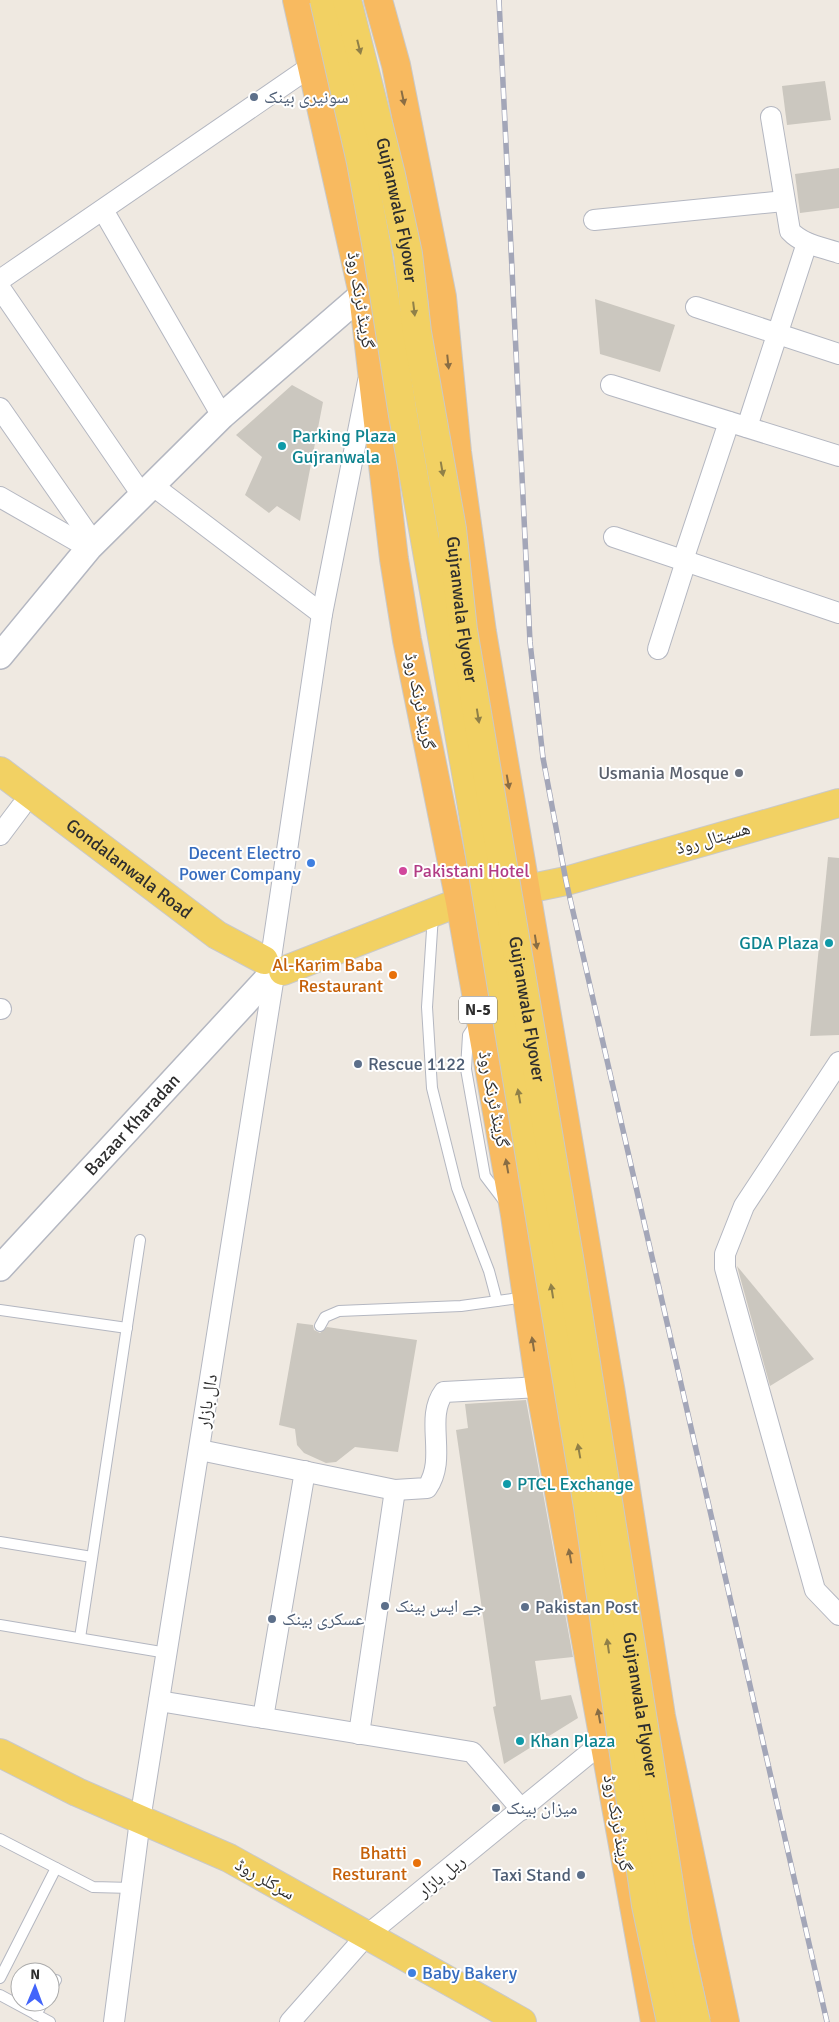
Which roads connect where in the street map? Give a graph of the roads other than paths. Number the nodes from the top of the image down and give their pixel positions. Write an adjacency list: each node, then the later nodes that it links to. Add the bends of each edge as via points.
1 (297, 0): 5 (highway, گرینڈ ٹرنک روڈ / N-5)
2 (324, 0): 84 (main road, Gujranwala Flyover, one-way to 2, bridge, via 646,1905 588,1507 376,243)
3 (347, 0): 85 (main road, Gujranwala Flyover, one-way to 85, bridge, via 408,254 417,332 452,529 465,640 679,1947)
4 (378, 0): 31 (highway, one-way to 31, via 396,65 442,297 457,452)
5 (313, 65): 8 (street); 14 (highway, گرینڈ ٹرنک روڈ / N-5)
6 (771, 117): 7 (street)
7 (784, 201): 9 (street); 10 (street, via 790,231)
8 (103, 210): 12 (street); 21 (street)
9 (594, 220)
10 (807, 243): 11 (street); 16 (street)
11 (839, 253)
12 (0, 280)
13 (0, 288): 24 (street)
14 (363, 294): 18 (highway, گرینڈ ٹرنک روڈ / N-5); 21 (street)
15 (696, 307): 16 (street)
16 (776, 334): 17 (street); 22 (street)
17 (839, 354)
18 (371, 365): 30 (street, دال بازار); 32 (highway, گرینڈ ٹرنک روڈ / N-5, via 394,559)
19 (610, 385): 22 (street)
20 (0, 408): 27 (street)
21 (222, 416): 24 (street)
22 (738, 425): 23 (street); 28 (street)
23 (839, 456)
24 (147, 490): 27 (street); 30 (street)
25 (0, 497): 27 (street)
26 (614, 536): 28 (street)
27 (92, 545): 34 (street)
28 (685, 560): 29 (street); 33 (street)
29 (839, 613)
30 (322, 614): 42 (street, دال بازار)
31 (482, 632): 32 (highway); 39 (highway, one-way to 39)
32 (408, 640): 40 (highway, گرینڈ ٹرنک روڈ / N-5)
33 (658, 649)
34 (0, 656)
35 (0, 771): 42 (main road, Gondalanwala Road)
36 (838, 798): 39 (main road, ھسپتال روڈ, via 588,874)
37 (10, 800): 38 (street); 42 (main road, Gondalanwala Road, via 189,930)
38 (0, 836)
39 (527, 889): 44 (highway, one-way to 44)
40 (460, 902): 41 (main road); 45 (highway, گرینڈ ٹرنک روڈ / N-5)
41 (433, 914): 42 (main road); 49 (lane, via 427,1007 432,1088 457,1188 489,1270)
42 (269, 971): 47 (street, Bazaar Kharadan); 54 (street, دال بازار)
43 (839, 1062): 59 (street, via 744,1206 725,1254 725,1268 815,1590)
44 (578, 1197): 45 (highway); 86 (highway, via 661,1716)
45 (515, 1215): 48 (highway, گرینڈ ٹرنک روڈ / N-5)
46 (140, 1240): 52 (lane)
47 (0, 1268)
48 (526, 1297): 49 (lane); 53 (highway, گرینڈ ٹرنک روڈ / N-5, one-way to 48)
49 (497, 1301): 51 (lane, via 461,1306 339,1311 325,1317)
50 (0, 1310): 52 (lane)
51 (320, 1326)
52 (127, 1328): 58 (lane)
53 (540, 1387): 56 (street, via 444,1392 437,1407 437,1463 431,1482 427,1488); 66 (highway, گرینڈ ٹرنک روڈ / N-5, one-way to 53)
54 (200, 1450): 55 (street); 62 (street, دال بازار)
55 (305, 1471): 56 (street); 64 (street)
56 (395, 1490): 65 (street)
57 (0, 1542): 58 (lane)
58 (92, 1557): 61 (lane)
59 (839, 1615)
60 (0, 1625): 61 (lane)
61 (80, 1638): 62 (lane)
62 (167, 1653): 63 (street, دال بازار)
63 (159, 1701): 64 (street); 69 (street, دال بازار)
64 (263, 1718): 65 (street)
65 (359, 1734): 68 (street, via 472,1752)
66 (603, 1742): 68 (street, ریل بازار); 83 (highway, گرینڈ ٹرنک روڈ / N-5)
67 (0, 1753): 69 (main road, سرکلر روڈ)
68 (522, 1810): 73 (street, ریل بازار)
69 (140, 1820): 72 (street, دال بازار); 73 (main road, سرکلر روڈ, via 229,1858)
70 (0, 1839): 71 (lane)
71 (56, 1868): 72 (lane, via 93,1887); 74 (lane)
72 (132, 1888): 80 (street, دال بازار)
73 (366, 1936): 81 (street, ریل بازار); 82 (main road, سرکلر روڈ)
74 (4, 1958): 75 (lane)
75 (0, 1978)
76 (0, 1995): 78 (lane)
77 (38, 2012): 78 (lane)
78 (36, 2015): 79 (lane)
79 (50, 2022)
80 (114, 2022)
81 (290, 2022)
82 (522, 2022)
83 (655, 2022)
84 (670, 2022)
85 (696, 2022)
86 (725, 2022)

